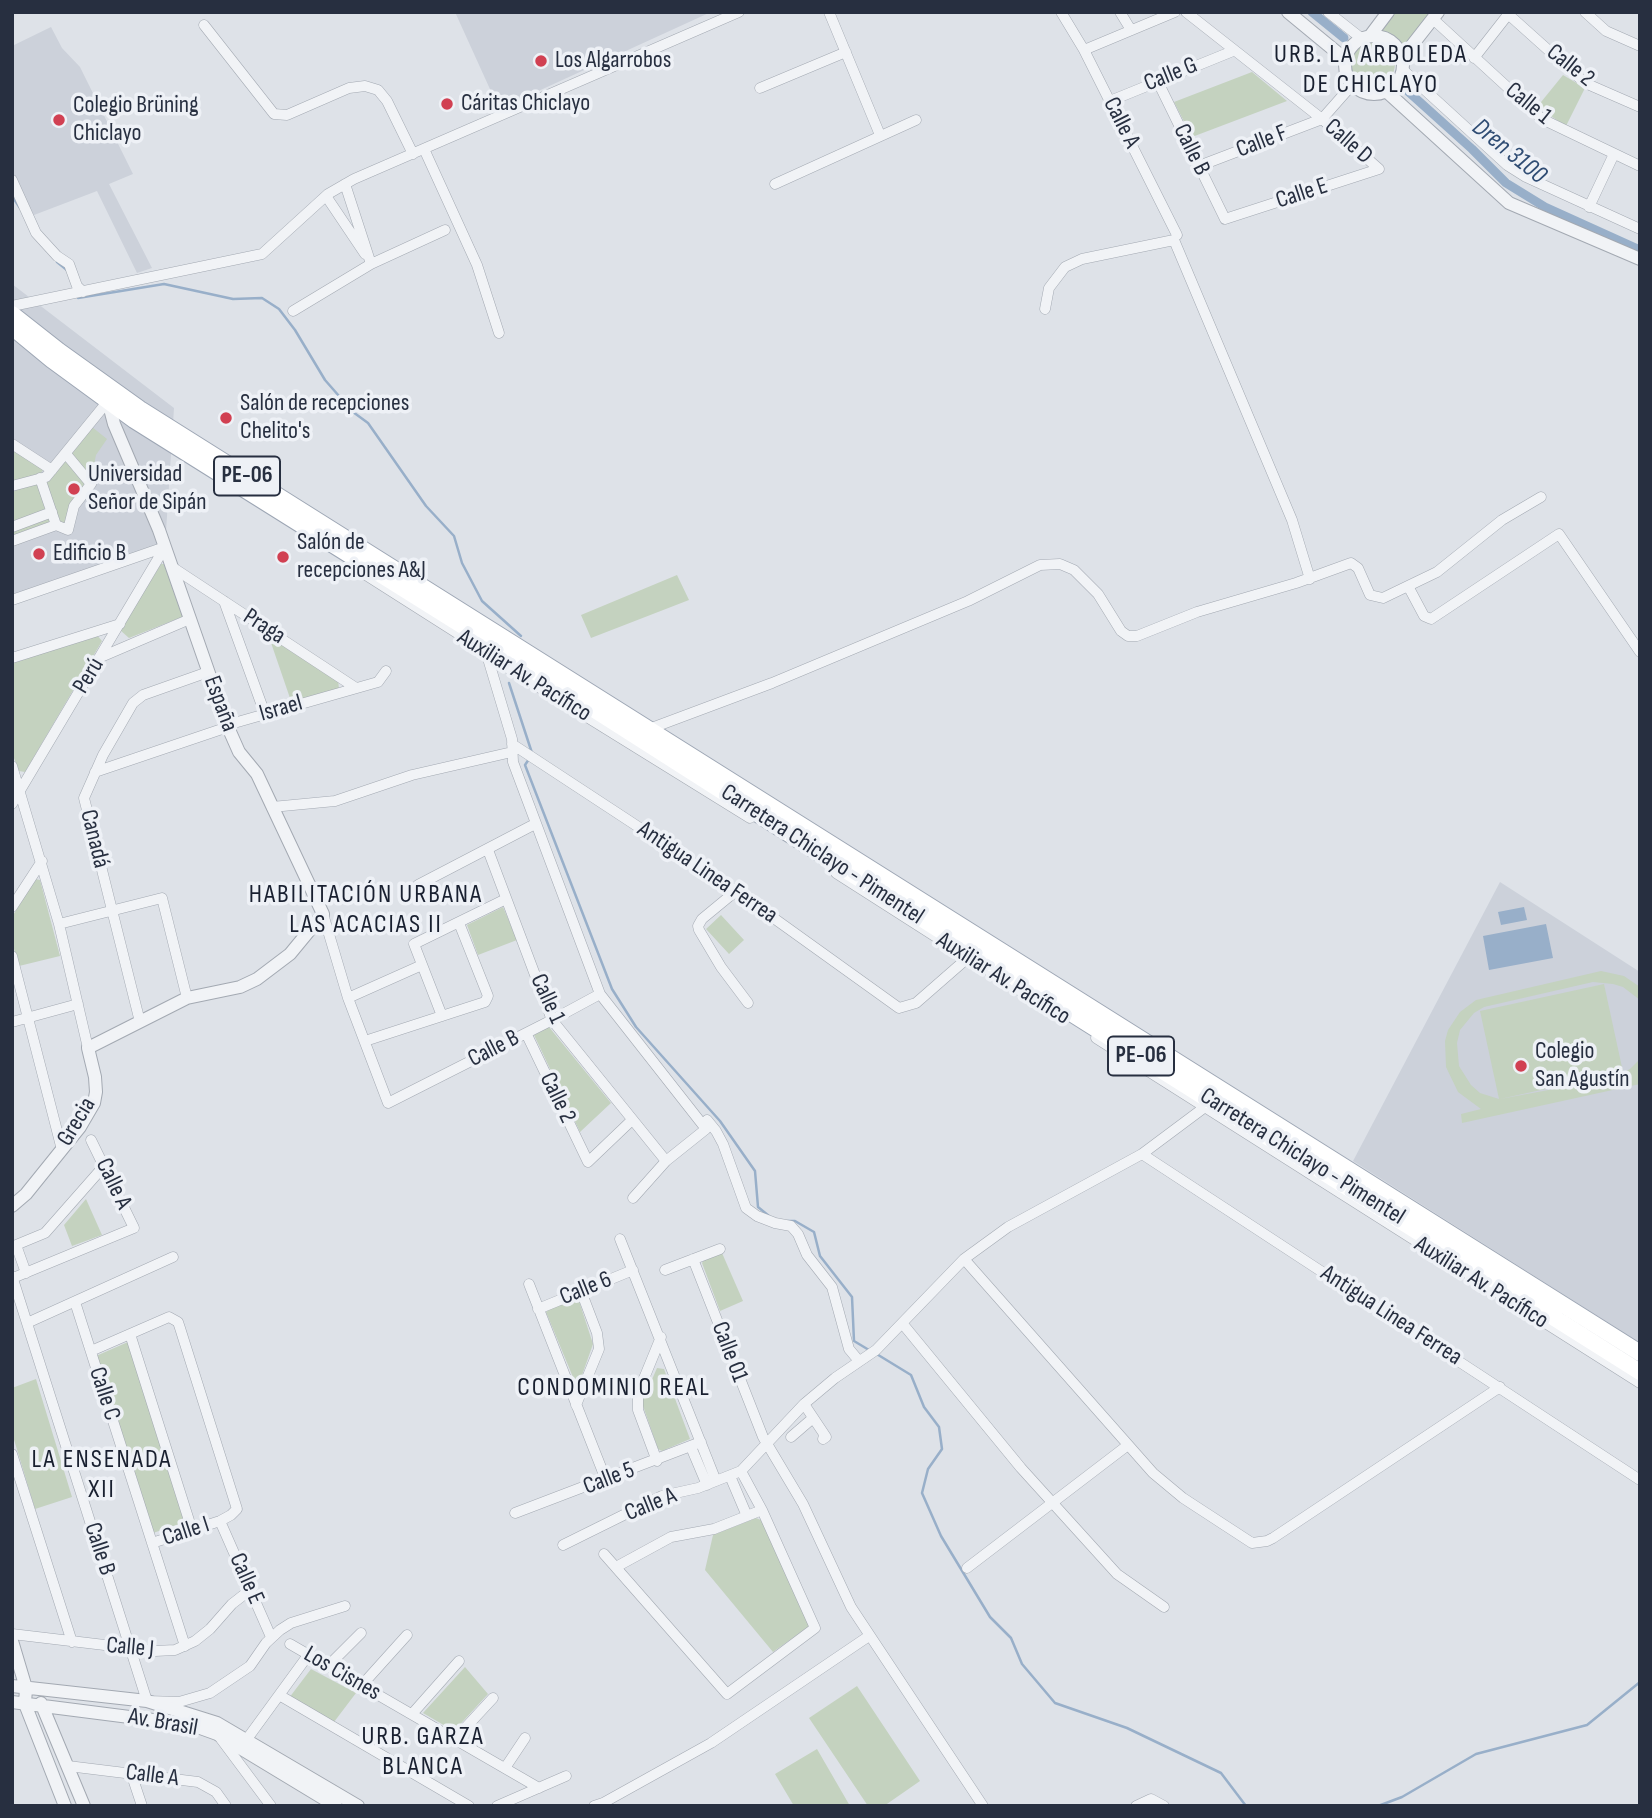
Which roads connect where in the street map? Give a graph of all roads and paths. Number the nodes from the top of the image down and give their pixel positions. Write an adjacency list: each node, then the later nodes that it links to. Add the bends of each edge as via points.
1 (738, 12): 32 (street)
2 (829, 12): 19 (street)
3 (1061, 12): 17 (street, Calle A)
4 (1120, 12): 14 (street)
5 (1175, 12): 14 (street)
6 (1186, 12): 18 (street, Calle D)
7 (1288, 12): 21 (street)
8 (1328, 12): 15 (street)
9 (1388, 12): 15 (street)
10 (1585, 12): 16 (street, via 1606,31)
11 (1509, 13): 20 (street); 28 (street, Calle 2, via 1584,83)
12 (1435, 15): 20 (street, Calle 1); 22 (street)
13 (204, 25): 33 (street, via 274,114 287,115 349,88 365,86 378,90 387,101)
14 (1131, 30): 17 (street)
15 (1366, 37): 21 (street); 22 (street, via 1394,44)
16 (1640, 46)
17 (1084, 50): 27 (street, Calle A)
18 (1233, 51): 23 (street, Calle G); 29 (street, Calle D)
19 (846, 52): 25 (street); 31 (street)
20 (1474, 58): 34 (street, Calle 1, via 1542,119)
21 (1345, 59): 24 (street)
22 (1402, 63): 26 (street, via 1399,78); 42 (street, via 1507,165)
23 (1157, 80): 27 (street, Calle G); 35 (street, Calle B)
24 (1352, 85): 26 (street, via 1368,93); 29 (street, Calle F)
25 (760, 88)
26 (1386, 91): 47 (street, via 1509,203)
27 (1110, 101): 46 (street, Calle A)
28 (1640, 107)
29 (1322, 119): 35 (street, Calle F); 37 (street, Calle D)
30 (916, 120): 31 (street)
31 (880, 135): 40 (street)
32 (424, 149): 33 (street); 55 (street, via 477,265)
33 (413, 154): 39 (street)
34 (1614, 154): 36 (street, Calle 1); 42 (street)
35 (1199, 166): 43 (street, Calle B)
36 (1640, 166)
37 (1379, 169): 43 (street, Calle E)
38 (12, 180): 49 (street, via 36,233 69,264)
39 (345, 184): 41 (street); 48 (street)
40 (775, 184)
41 (326, 197): 48 (street); 49 (street, via 262,254)
42 (1588, 207): 44 (street)
43 (1226, 219)
44 (1640, 229)
45 (445, 230): 48 (street)
46 (1177, 235)
47 (1640, 259)
48 (371, 264): 52 (street)
49 (78, 293): 50 (street)
50 (12, 306)
51 (1045, 309): 73 (street, via 1049,288 1065,267 1082,259 1174,240 1292,520)
52 (293, 311)
53 (12, 314): 88 (main road, Carretera Chiclayo - Pimentel / PE-06, via 140,409)
54 (12, 327): 56 (main road, Carretera Chiclayo - Pimentel / PE-06)
55 (499, 333)
56 (108, 401): 58 (street); 66 (main road, Carretera Chiclayo - Pimentel / PE-06); 70 (street, España)
57 (12, 444): 59 (street)
58 (66, 454): 59 (street); 65 (street, via 92,484 74,506 68,530)
59 (52, 470): 60 (street)
60 (40, 478): 61 (street); 63 (street)
61 (12, 486)
62 (1542, 497): 74 (street, via 1486,531 1445,567)
63 (52, 512): 64 (street); 65 (street)
64 (25, 522): 67 (street); 68 (street)
65 (56, 525): 68 (street)
66 (304, 525): 72 (main road); 79 (main road, Carretera Chiclayo - Pimentel / PE-06)
67 (12, 527)
68 (31, 534): 69 (street)
69 (12, 541)
70 (165, 547): 71 (street, España); 75 (street); 78 (street, Perú)
71 (172, 567): 76 (street, Praga); 77 (street, España)
72 (366, 575): 79 (street, Auxiliar Av. Pacífico)
73 (1310, 579): 74 (street, via 1351,563 1373,597 1383,598); 88 (street, via 1133,636 1121,631 1098,594 1074,570 1060,564 1040,565 968,601)
74 (1408, 586): 80 (street, via 1424,616 1431,619 1559,534)
75 (12, 600)
76 (223, 601): 85 (street, Praga); 86 (street)
77 (190, 619): 81 (street); 84 (street, España)
78 (120, 624): 81 (street, Perú); 82 (street)
79 (485, 645): 88 (main road, Carretera Chiclayo - Pimentel / PE-06); 89 (street); 106 (street, Auxiliar Av. Pacífico, via 503,665)
80 (1640, 652)
81 (100, 657): 92 (street, Perú)
82 (12, 658)
83 (386, 671): 85 (street, Israel, via 378,682)
84 (208, 672): 87 (street, España); 91 (street, Canadá, via 143,695)
85 (356, 688): 86 (street, Israel)
86 (265, 714): 87 (street, Israel)
87 (227, 725): 91 (street, Israel); 94 (street, España)
88 (645, 735): 106 (main road, Carretera Chiclayo - Pimentel / PE-06); 131 (main road, Carretera Chiclayo - Pimentel / PE-06)
89 (512, 748): 94 (street, via 335,801); 95 (street); 99 (street, Antigua Linea Ferrea)
90 (12, 766): 92 (street)
91 (95, 772): 102 (street, Canadá, via 84,798)
92 (21, 789): 93 (street, Perú); 97 (street)
93 (12, 804)
94 (272, 807): 103 (street, España)
95 (535, 824): 96 (street); 109 (street)
96 (488, 850): 98 (street); 100 (street, Calle 1)
97 (42, 861): 101 (street); 105 (street)
98 (418, 885)
99 (736, 891): 106 (street, Antigua Linea Ferrea, via 899,1007 916,1003); 112 (street, via 698,926)
100 (506, 899): 104 (street); 116 (street, Calle 1)
101 (12, 907)
102 (111, 910): 105 (street); 110 (street, via 162,898); 118 (street, Canadá)
103 (323, 914): 110 (street, via 290,954 257,979 240,988); 111 (street, España)
104 (459, 923): 108 (street, via 414,944); 114 (street, via 488,999)
105 (59, 924): 113 (street)
106 (971, 955): 123 (main road, Carretera Chiclayo - Pimentel / PE-06)
107 (12, 956): 115 (street)
108 (422, 965): 111 (street); 114 (street)
109 (600, 994): 116 (street, Calle B); 129 (street, via 706,1129)
110 (187, 998): 118 (street)
111 (348, 998): 120 (street, España)
112 (748, 1003)
113 (78, 1004): 115 (street); 121 (street)
114 (442, 1016): 120 (street)
115 (27, 1018): 117 (street); 127 (street)
116 (552, 1020): 119 (street, Calle B); 124 (street, Calle 1)
117 (12, 1022)
118 (140, 1023): 121 (street)
119 (526, 1033): 122 (street, Calle B); 124 (street, Calle 2, via 588,1162)
120 (365, 1041): 122 (street, España)
121 (88, 1048): 127 (street, Grecia, via 95,1085 93,1104)
122 (388, 1103)
123 (1209, 1104): 128 (street); 131 (main road, Carretera Chiclayo - Pimentel / PE-06); 155 (street, Auxiliar Av. Pacífico)
124 (632, 1120): 129 (street, Calle 1)
125 (707, 1120): 153 (street, via 723,1144 747,1208 757,1216 791,1226 798,1234 807,1255 832,1287 849,1349)
126 (92, 1140): 130 (street, Calle A)
127 (62, 1150): 133 (street, Grecia)
128 (1142, 1154): 138 (street, via 1008,1227); 156 (street, Antigua Linea Ferrea)
129 (666, 1161): 132 (street)
130 (104, 1166): 141 (street, via 46,1233 16,1245); 141 (street, Calle A, via 134,1228)
131 (1342, 1174): 152 (main road, Carretera Chiclayo - Pimentel / PE-06); 154 (main road, Carretera Chiclayo - Pimentel / PE-06)
132 (633, 1198)
133 (12, 1206)
134 (620, 1239): 139 (street)
135 (720, 1248): 137 (street)
136 (173, 1257): 145 (street)
137 (693, 1259): 140 (street); 163 (street, Calle 01)
138 (964, 1259): 148 (street); 164 (street)
139 (634, 1270): 144 (street, Calle 6); 150 (street)
140 (665, 1270)
141 (26, 1273): 142 (street)
142 (12, 1277): 147 (street, Calle B)
143 (529, 1284): 146 (street)
144 (581, 1292): 146 (street, Calle 6); 158 (street, via 599,1349)
145 (75, 1302): 147 (street); 151 (street, Calle C)
146 (538, 1309): 158 (street)
147 (27, 1323): 195 (street, Calle B)
148 (902, 1323): 153 (street); 172 (street)
149 (130, 1334): 151 (street); 176 (street, via 169,1317 178,1322 237,1509); 177 (street)
150 (661, 1337): 162 (street); 166 (street, via 638,1393 638,1410)
151 (91, 1351): 178 (street, Calle C)
152 (1640, 1353)
153 (862, 1359): 157 (street)
154 (1640, 1372)
155 (1640, 1383)
156 (1500, 1387): 164 (street, via 1259,1543 1252,1543 1183,1498); 170 (street, Antigua Linea Ferrea)
157 (804, 1404): 159 (street); 163 (street)
158 (576, 1405): 169 (street)
159 (813, 1418): 160 (street); 161 (street, via 826,1437)
160 (792, 1437)
161 (823, 1439)
162 (696, 1445): 166 (street, Calle 5); 171 (street)
163 (767, 1445): 167 (street); 189 (street, Calle 01, via 803,1504)
164 (1128, 1445): 172 (street)
165 (12, 1454): 192 (street)
166 (657, 1461): 169 (street, Calle 5)
167 (741, 1471): 168 (street, Calle A); 173 (street)
168 (730, 1476): 171 (street, Calle A); 175 (street)
169 (606, 1480): 174 (street, Calle 5)
170 (1640, 1480)
171 (711, 1483): 179 (street, Calle A, via 662,1496)
172 (1052, 1503): 182 (street); 185 (street, via 1117,1574)
173 (762, 1510): 175 (street); 181 (street, via 815,1628 727,1694)
174 (515, 1513)
175 (747, 1516): 181 (street, via 714,1529 671,1537)
176 (220, 1521): 177 (street, Calle I); 183 (street, Calle E)
177 (191, 1530): 178 (street, Calle I)
178 (152, 1543): 194 (street, Calle C)
179 (563, 1545)
180 (604, 1554): 181 (street)
181 (616, 1567)
182 (967, 1568)
183 (250, 1590): 190 (street, Calle E); 194 (street, Calle J, via 211,1629)
184 (345, 1605): 190 (street, via 291,1623)
185 (1164, 1607)
186 (361, 1633): 198 (street)
187 (12, 1634): 192 (street, Calle J)
188 (407, 1635): 199 (street)
189 (869, 1636): 226 (street, via 711,1743); 227 (street, Calle 01)
190 (271, 1637): 204 (street, via 250,1666 218,1689 189,1700)
191 (12, 1641): 201 (street)
192 (72, 1642): 195 (street, Calle J)
193 (290, 1644): 196 (street, Los Cisnes)
194 (185, 1646): 195 (street, Calle J, via 164,1651)
195 (131, 1649): 204 (street, Calle B)
196 (309, 1654): 198 (street, Los Cisnes); 202 (street)
197 (459, 1661): 207 (street)
198 (328, 1666): 199 (street, Los Cisnes)
199 (362, 1685): 207 (street, Los Cisnes)
200 (12, 1686): 201 (street, Av. Brasil)
201 (26, 1688): 204 (street, Av. Brasil); 205 (street); 206 (street)
202 (279, 1695): 210 (street); 224 (street)
203 (493, 1698): 211 (street)
204 (147, 1701): 210 (street, Av. Brasil, via 217,1723)
205 (18, 1703): 206 (street, Av. Brasil); 217 (street)
206 (44, 1706): 208 (street, Av. Brasil, via 192,1726); 212 (street)
207 (412, 1714): 211 (street, Los Cisnes)
208 (217, 1734): 221 (street); 222 (street, Av. Brasil)
209 (525, 1738): 213 (street)
210 (247, 1739): 223 (street, Av. Brasil)
211 (454, 1739): 213 (street, Los Cisnes)
212 (68, 1766): 214 (street, Calle A); 218 (street)
213 (505, 1768): 216 (street, Los Cisnes)
214 (131, 1773): 219 (street); 220 (street, Calle A, via 198,1782 216,1792)
215 (566, 1776): 216 (street)
216 (539, 1788): 225 (street)
217 (65, 1806)
218 (84, 1806)
219 (142, 1806)
220 (226, 1806)
221 (271, 1806)
222 (336, 1806)
223 (358, 1806)
224 (468, 1806)
225 (497, 1806)
226 (594, 1806)
227 (983, 1806)
228 (1136, 1806): 229 (street, via 1151,1799)
229 (1164, 1806)

